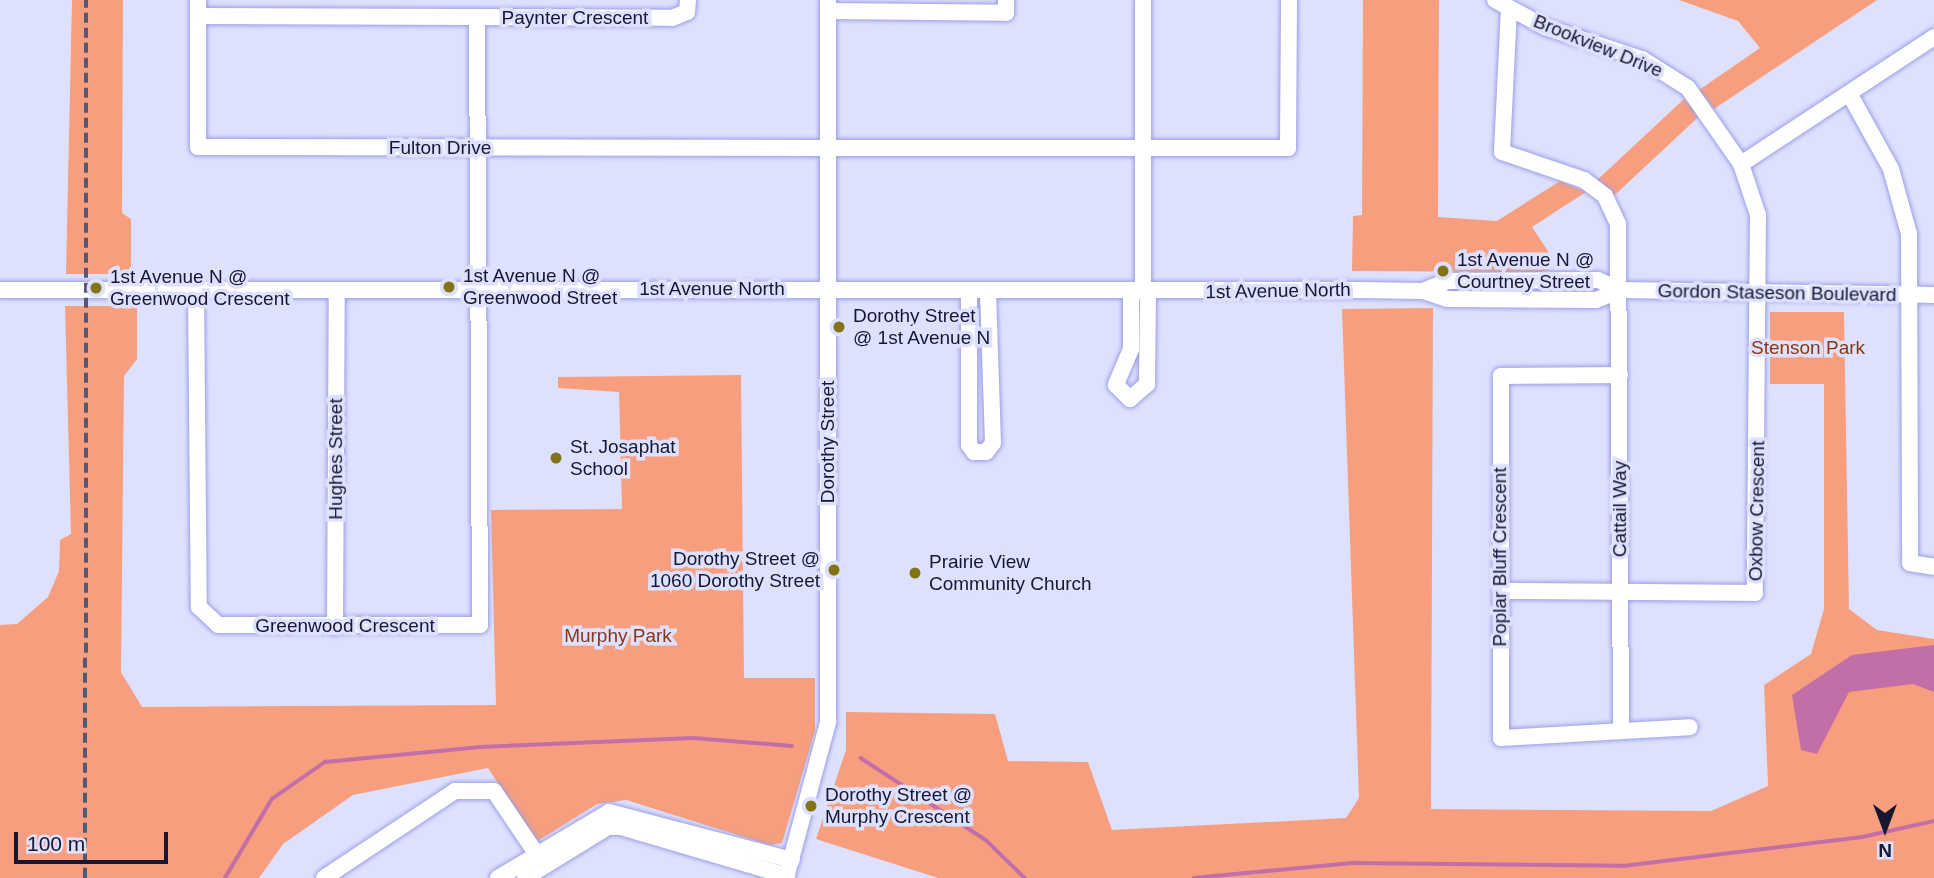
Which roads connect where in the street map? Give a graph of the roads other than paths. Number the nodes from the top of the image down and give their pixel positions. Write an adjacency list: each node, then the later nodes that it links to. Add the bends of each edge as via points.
1 (688, 0): 8 (street, Paynter Crescent, via 687,12 673,18)
2 (1006, 0): 6 (street, via 1006,13)
3 (1143, 0): 11 (street)
4 (1289, 0): 11 (street, Fulton Drive, via 1288,148)
5 (1502, 4): 14 (street, Brookview Drive, via 1667,72 1706,110); 20 (street, Brookview Drive, via 1502,152 1559,169 1605,196 1618,224)
6 (828, 6): 13 (street, Dorothy Street)
7 (198, 8): 8 (street, Paynter Crescent); 12 (street, Fulton Drive, via 198,147)
8 (477, 17): 12 (street)
9 (1934, 37): 10 (street)
10 (1850, 95): 14 (street); 26 (street, via 1902,204)
11 (1143, 146): 13 (street, Fulton Drive); 24 (street)
12 (478, 148): 13 (street, Fulton Drive); 16 (street)
13 (828, 148): 17 (street, Dorothy Street)
14 (1741, 164): 25 (street, Brookview Drive, via 1758,215)
15 (196, 289): 18 (street, 1st Avenue North); 19 (street, 1st Avenue North); 32 (street, Greenwood Crescent, via 199,607 218,625)
16 (478, 289): 17 (street, 1st Avenue North); 19 (street, 1st Avenue North); 32 (street, Greenwood Crescent, via 480,625)
17 (828, 289): 22 (street, 1st Avenue North); 36 (street, Dorothy Street, via 828,722)
18 (0, 290)
19 (337, 290): 32 (street, Hughes Street)
20 (1621, 290): 21 (street, Gordon Staseson Boulevard, via 1596,300 1448,299); 25 (street, Gordon Staseson Boulevard); 28 (street, Cattail Way)
21 (1423, 291): 24 (street, 1st Avenue North)
22 (969, 292): 23 (street, 1st Avenue North); 23 (street, via 969,445 974,453 986,453 993,443)
23 (988, 292): 24 (street, 1st Avenue North)
24 (1141, 292): 24 (street, via 1131,349 1116,385 1130,399 1147,384)
25 (1759, 294): 26 (street, Gordon Staseson Boulevard); 31 (street, Oxbow Crescent, via 1755,593)
26 (1911, 294): 27 (street, Gordon Staseson Boulevard); 29 (street, via 1910,563)
27 (1934, 295)
28 (1620, 375): 30 (street, Poplar Bluff Crescent, via 1501,376); 31 (street, Cattail Way)
29 (1934, 567)
30 (1502, 591): 31 (street); 34 (street, Poplar Bluff Crescent, via 1501,738)
31 (1620, 591): 34 (street, Cattail Way)
32 (335, 627)
33 (1690, 727): 34 (street)
34 (1621, 728)
35 (540, 859): 36 (street, via 594,815 616,812); 37 (street, via 494,791 455,791); 38 (street); 39 (street)
36 (788, 871)
37 (324, 878)
38 (498, 878)
39 (525, 878)

